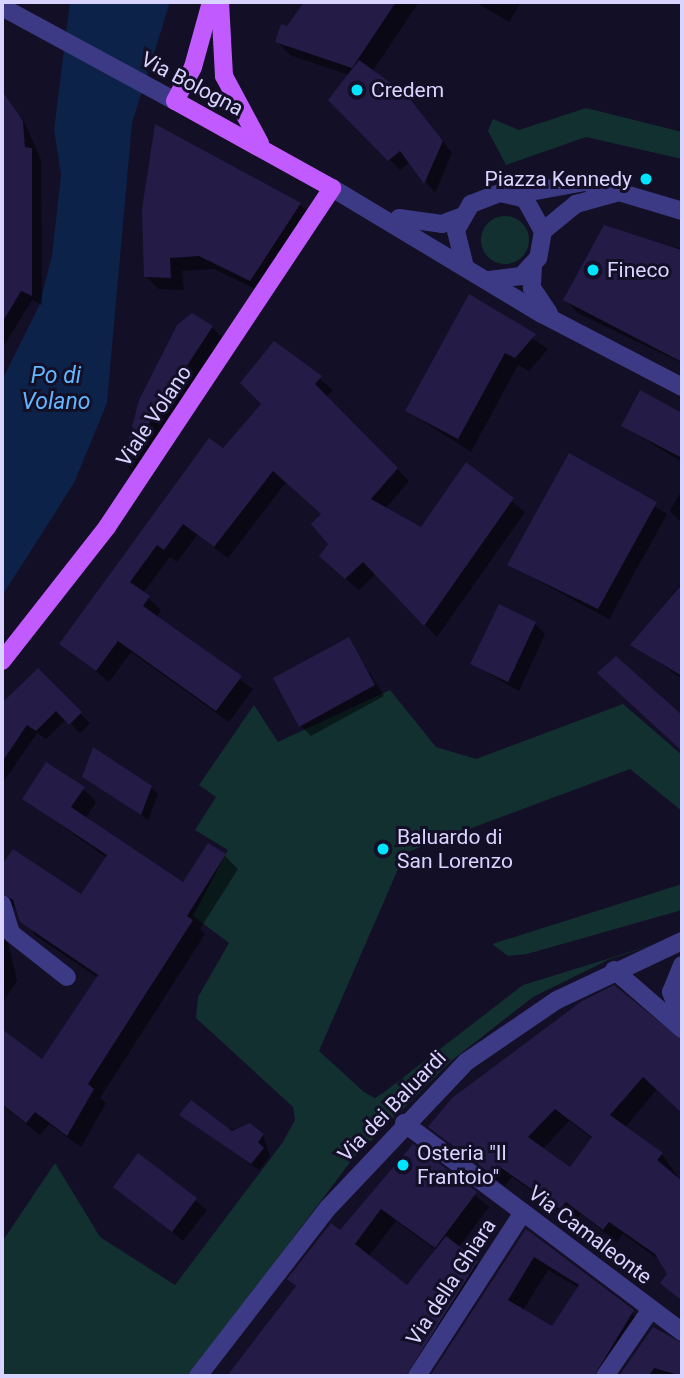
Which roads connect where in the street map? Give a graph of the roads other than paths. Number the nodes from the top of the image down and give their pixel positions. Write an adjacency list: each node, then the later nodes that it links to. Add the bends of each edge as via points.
1 (211, 2): 4 (main road, via 193,67)
2 (220, 2): 5 (main road, via 224,76)
3 (2, 4): 4 (street, Via Bologna)
4 (175, 101): 5 (main road, Via Bologna)
5 (264, 148): 6 (main road, Via Bologna)
6 (332, 187): 9 (street, Via Bologna); 18 (main road, Viale Volano, via 92,548)
7 (619, 193): 8 (street, via 570,182); 10 (street); 12 (street, via 576,204)
8 (514, 195): 11 (street, via 484,196); 12 (street, via 533,209)
9 (359, 203): 11 (street, Via Bologna, via 423,224); 13 (street, Via Bologna)
10 (682, 211)
11 (460, 218): 13 (street, via 456,244)
12 (543, 231): 14 (street, Via Bologna)
13 (464, 263): 15 (street, Via Bologna)
14 (533, 266): 15 (street, via 507,280); 16 (street, Via Bologna, via 532,288)
15 (489, 280): 16 (street, Via Bologna)
16 (556, 321): 17 (street, Via Bologna)
17 (682, 387)
18 (2, 661)
19 (2, 904): 23 (street, via 10,933)
20 (682, 942): 22 (street, Via dei Baluardi)
21 (682, 965): 24 (street, via 671,992)
22 (614, 970): 25 (street); 26 (street, Via dei Baluardi, via 504,1033)
23 (67, 977)
24 (682, 1020)
25 (682, 1029)
26 (404, 1123): 27 (street, Via Camaleonte); 30 (street, Via dei Baluardi, via 270,1279)
27 (523, 1212): 28 (street, Via Camaleonte); 31 (street, Via della Ghiara)
28 (651, 1309): 29 (street, Via Camaleonte); 32 (street)
29 (682, 1332)
30 (198, 1376)
31 (417, 1376)
32 (605, 1376)

